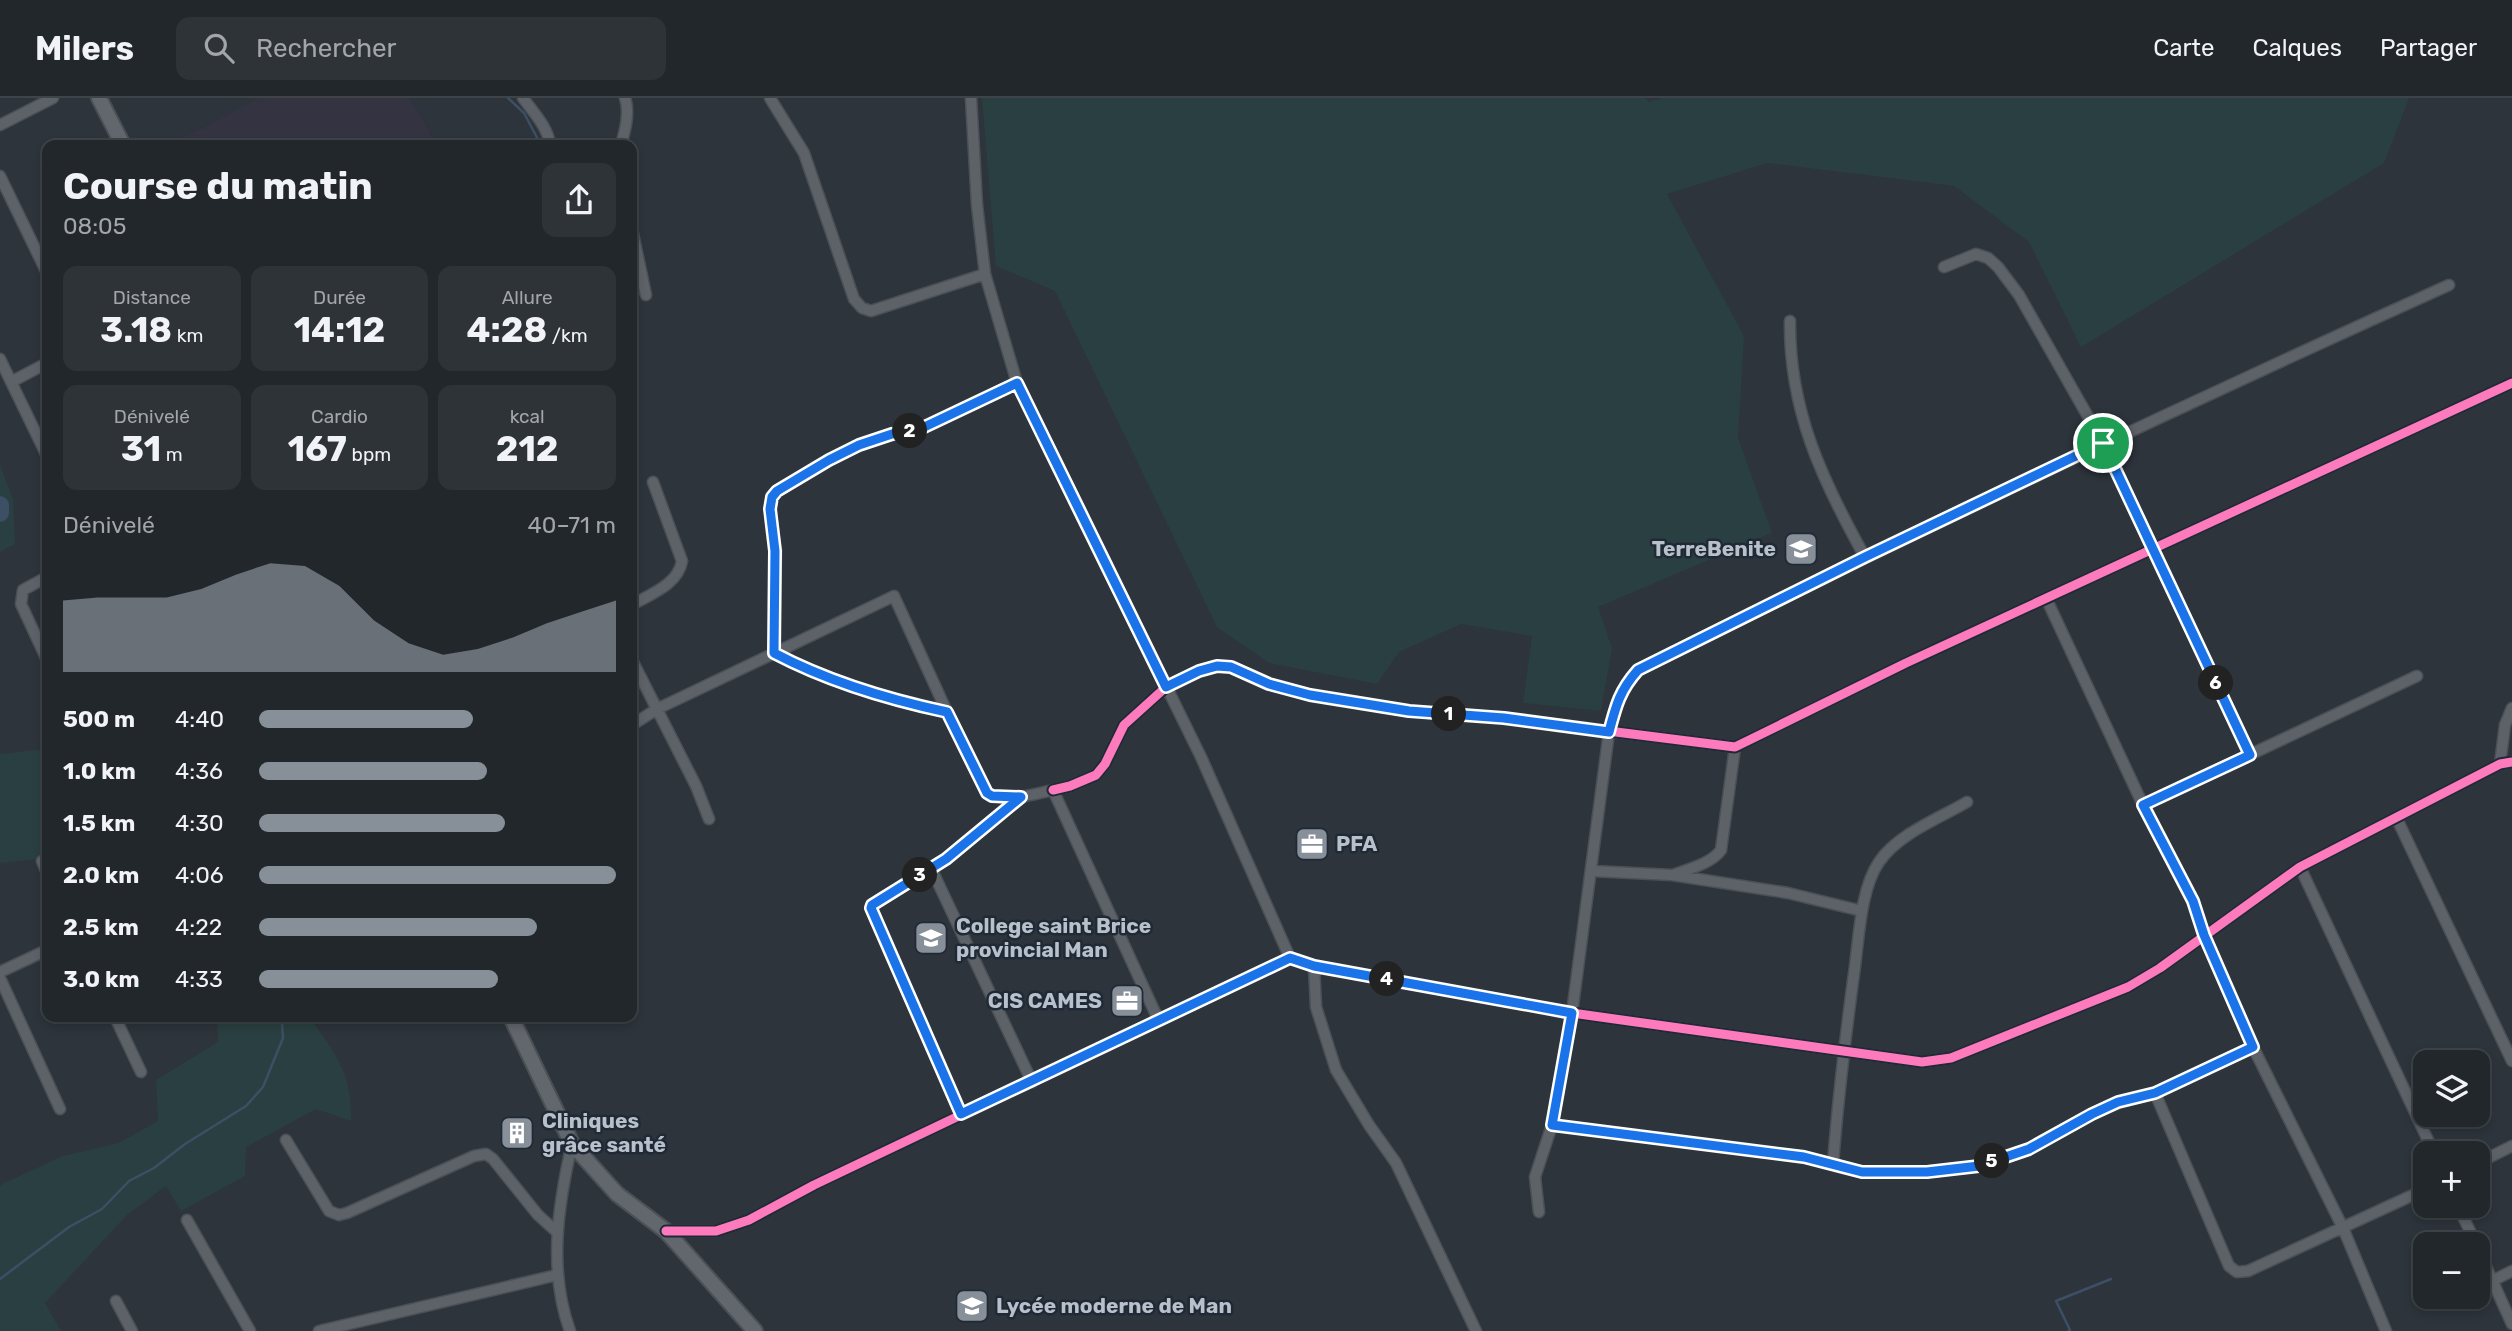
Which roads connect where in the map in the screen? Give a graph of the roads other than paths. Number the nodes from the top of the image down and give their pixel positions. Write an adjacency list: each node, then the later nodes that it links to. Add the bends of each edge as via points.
1 (53, 98): 7 (street)
2 (99, 98): 8 (main road)
3 (523, 98): 9 (street)
4 (625, 98): 10 (street)
5 (770, 98): 15 (street, via 804,153 854,299 862,308 870,311)
6 (971, 98): 15 (street)
7 (0, 125)
8 (120, 140)
9 (549, 140)
10 (622, 140)
11 (0, 177): 13 (street)
12 (637, 253): 17 (street)
13 (42, 263)
14 (1944, 267): 24 (street, via 1976,254 1998,267)
15 (985, 274): 22 (street)
16 (2449, 285): 24 (street)
17 (646, 295)
18 (1790, 321): 28 (street, via 1796,400 1833,498)
19 (0, 359): 21 (street)
20 (42, 365): 21 (street)
21 (11, 382): 25 (street)
22 (1017, 383): 33 (street, via 918,430 859,445 777,491 770,509 775,551); 36 (street)
23 (2512, 383): 27 (street)
24 (2103, 443): 27 (street); 28 (street)
25 (42, 446)
26 (653, 482): 31 (street, via 682,561 681,572)
27 (2153, 550): 30 (street); 43 (street)
28 (1865, 557): 41 (street, via 1638,670 1620,693)
29 (42, 579): 32 (street, via 27,586 20,598)
30 (2046, 598): 42 (street); 49 (street)
31 (637, 602)
32 (42, 649)
33 (774, 653): 38 (street); 39 (street, via 854,688); 39 (street, via 894,596)
34 (637, 670): 38 (street)
35 (2417, 676): 43 (street)
36 (1166, 687): 41 (street, via 1199,671 1231,667 1310,695 1409,711); 46 (street, via 1124,725 1096,775); 59 (street)
37 (2512, 708): 45 (street)
38 (657, 709): 40 (street); 50 (street)
39 (947, 712): 47 (street, via 987,793)
40 (637, 723)
41 (1609, 732): 42 (street); 54 (street)
42 (1735, 747): 55 (street, via 1721,850)
43 (2250, 755): 49 (street)
44 (2512, 762): 45 (street)
45 (2500, 764): 51 (street)
46 (1053, 790): 47 (street); 64 (street)
47 (1021, 797): 53 (street)
48 (1967, 802): 56 (street, via 1890,849 1873,873)
49 (2143, 805): 57 (street, via 2193,901)
50 (709, 819)
51 (2397, 819): 52 (street); 69 (street)
52 (2300, 867): 57 (street); 77 (street)
53 (932, 868): 71 (street); 74 (street, via 872,905 871,911)
54 (1592, 871): 55 (street); 63 (street)
55 (1672, 876): 56 (street, via 1788,893)
56 (1862, 911): 68 (street)
57 (2204, 935): 67 (street); 68 (street, via 2128,987 1951,1058 1922,1062)
58 (42, 952): 61 (street)
59 (1290, 958): 60 (street); 64 (street)
60 (1314, 966): 63 (street); 99 (street, via 1316,1007 1336,1070 1396,1163)
61 (0, 972)
62 (0, 978): 73 (street)
63 (1572, 1013): 68 (street); 75 (street)
64 (1158, 1019): 71 (street)
65 (117, 1022): 70 (street)
66 (513, 1022): 78 (main road)
67 (2253, 1047): 72 (street); 85 (street)
68 (1843, 1052): 81 (street)
69 (2512, 1061)
70 (141, 1072)
71 (1032, 1082): 74 (street)
72 (2155, 1093): 81 (street, via 2118,1102 2029,1149 1979,1166 1862,1172); 85 (street, via 2232,1269 2248,1271)
73 (60, 1109)
74 (961, 1114): 86 (street, via 749,1220 716,1231)
75 (1552, 1125): 81 (street); 83 (street, via 1535,1177)
76 (286, 1140): 87 (street, via 333,1213 346,1213 486,1154)
77 (2428, 1141)
78 (572, 1144): 86 (main road, via 617,1194); 87 (street)
79 (2512, 1146): 80 (street)
80 (2490, 1157)
81 (1833, 1164)
82 (2413, 1195): 85 (street)
83 (1539, 1212)
84 (187, 1220): 96 (street)
85 (2343, 1228): 100 (street)
86 (666, 1231): 98 (main road)
87 (558, 1233): 89 (street)
88 (2512, 1271): 91 (street)
89 (557, 1275): 94 (street); 97 (street)
90 (2490, 1276): 91 (street)
91 (2492, 1281): 93 (street)
92 (116, 1301): 95 (street)
93 (2512, 1324)
94 (326, 1330)
95 (132, 1331)
96 (250, 1331)
97 (570, 1331)
98 (755, 1331)
99 (1476, 1331)
100 (2386, 1331)

